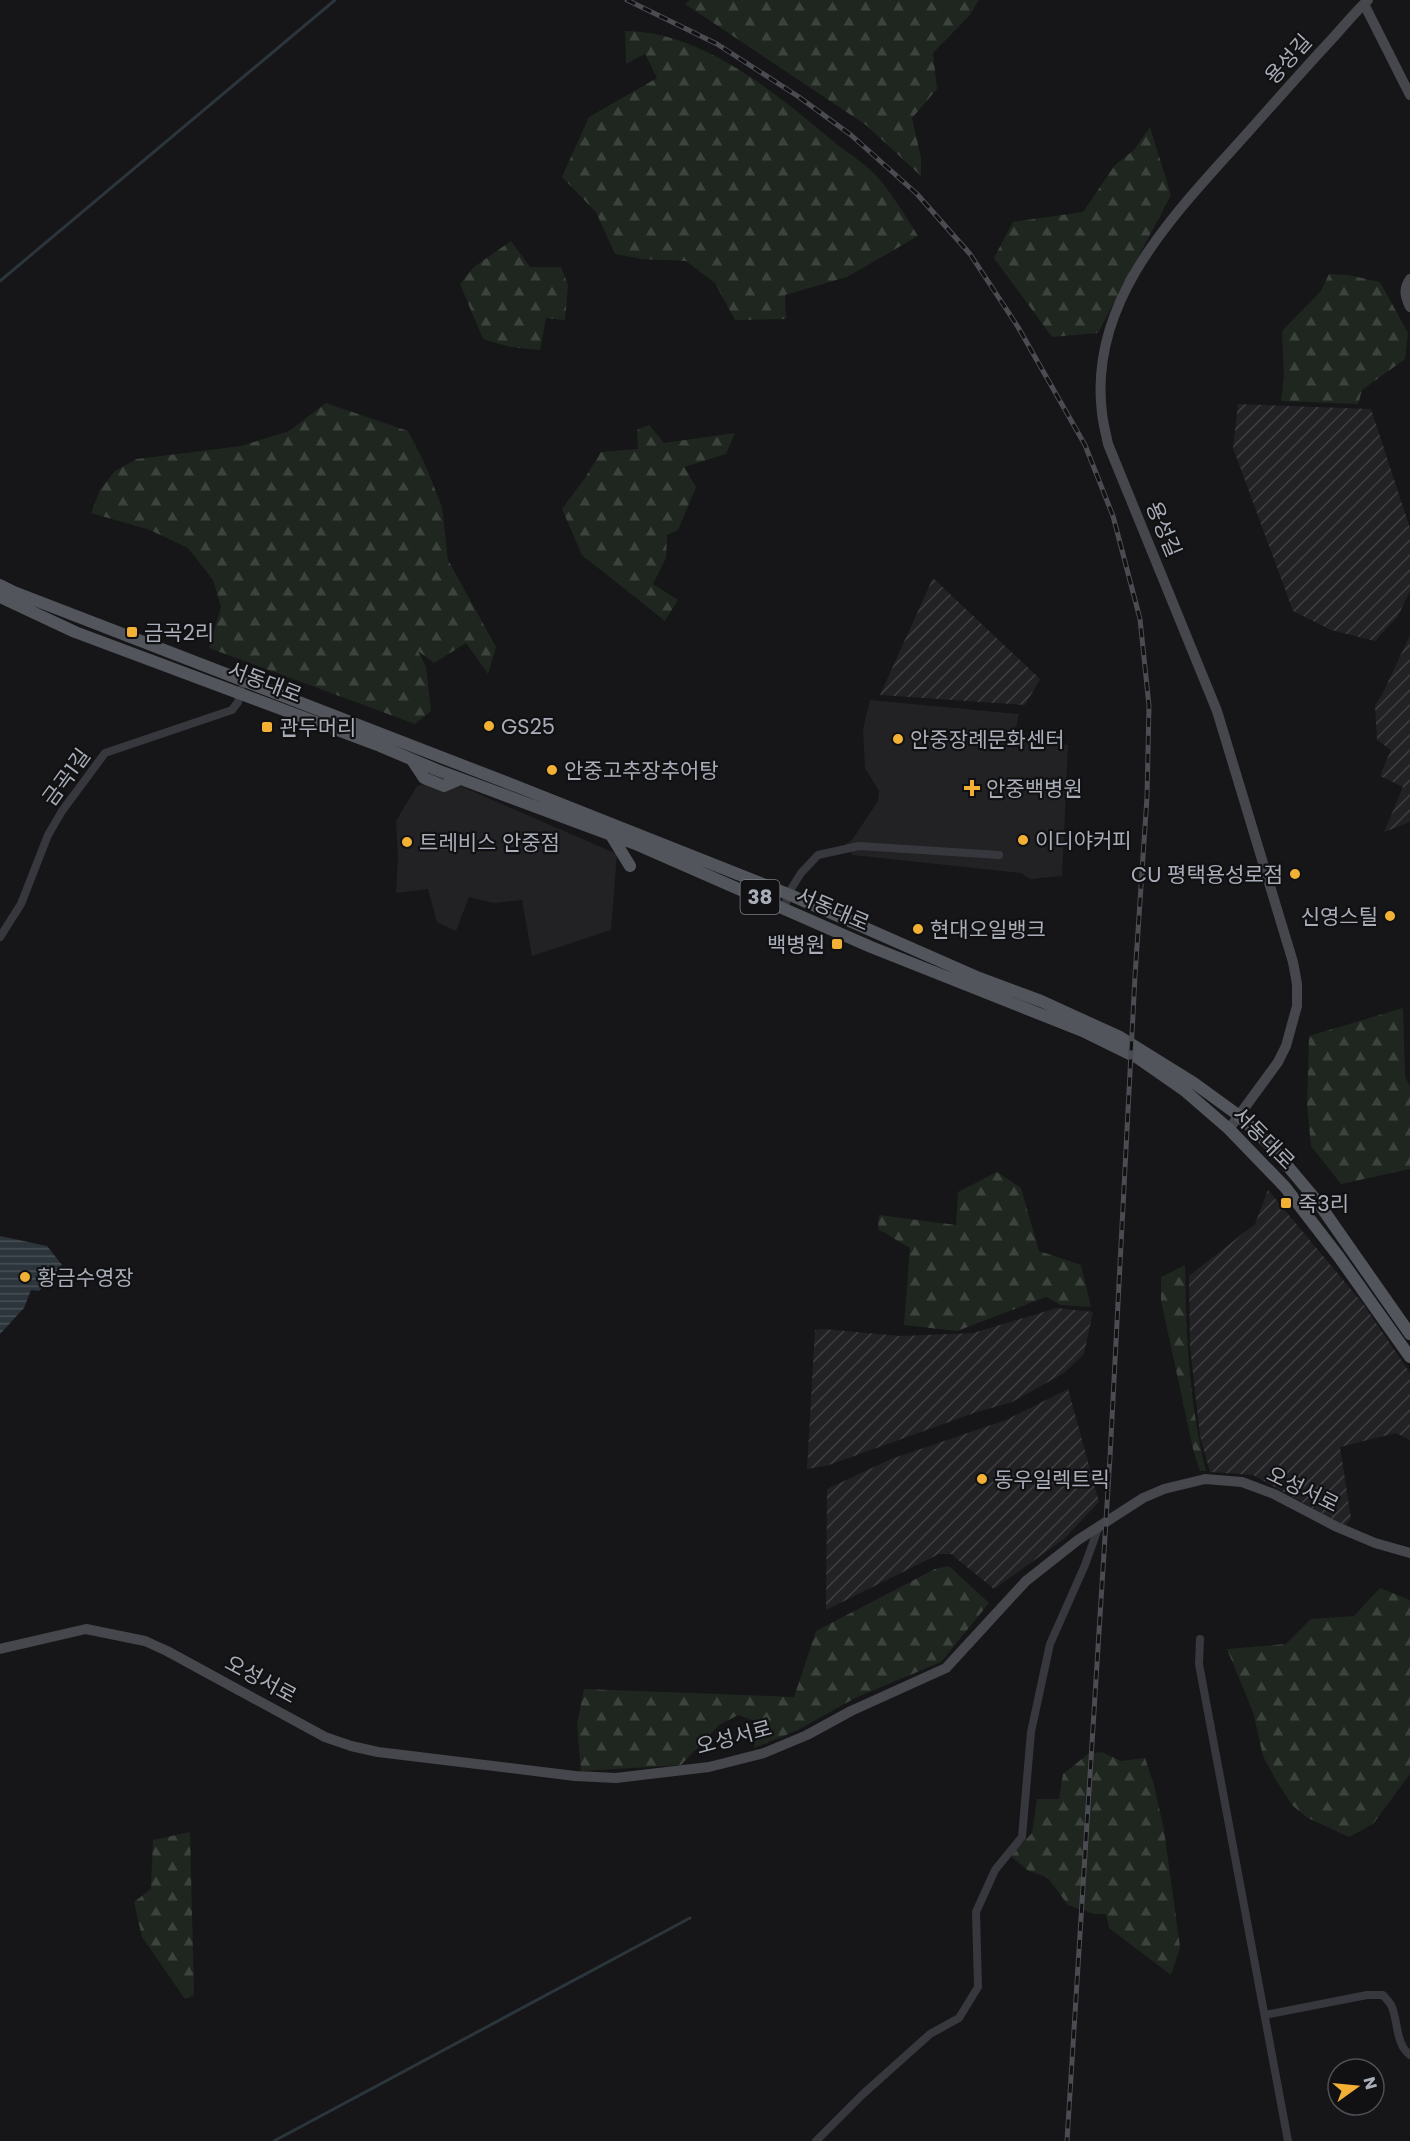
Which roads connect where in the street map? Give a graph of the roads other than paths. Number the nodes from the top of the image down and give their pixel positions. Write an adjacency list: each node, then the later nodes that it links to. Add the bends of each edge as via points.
1 (1366, 2): 2 (street); 14 (street, 용성길, via 1186,203 1144,256 1113,318 1101,381 1108,444 1217,711 1293,962 1297,1006 1286,1046)
2 (1410, 95)
3 (1410, 279): 4 (street, via 1405,286)
4 (1410, 308)
5 (0, 585): 7 (main road, 서동대로 / 38, via 135,638)
6 (0, 597): 7 (main road, 서동대로 / 38, via 75,632)
7 (242, 688): 8 (main road, 서동대로 / 38, via 460,779); 11 (main road, 서동대로 / 38, via 522,788); 13 (street, 금곡1길, via 232,710 105,753 48,835 21,904)
8 (611, 836): 10 (main road); 12 (main road, 서동대로 / 38)
9 (999, 855): 11 (street, via 859,846 818,855)
10 (630, 866)
11 (788, 894): 12 (street); 14 (main road, 서동대로 / 38, via 1120,1037)
12 (784, 909): 15 (main road, 서동대로 / 38, via 1085,1032 1138,1058)
13 (0, 937)
14 (1238, 1115): 15 (street, 용성길); 16 (main road, 서동대로 / 38, via 1270,1145 1317,1201)
15 (1229, 1128): 17 (main road, 서동대로 / 38, via 1285,1187)
16 (1410, 1334)
17 (1410, 1356)
18 (1100, 1526): 19 (street, 오성서로, via 1164,1489 1205,1479 1242,1482 1356,1535); 21 (street, 오성서로, via 1026,1581 945,1668 764,1753 709,1767 616,1778 351,1746 325,1737 145,1641 86,1629); 24 (street, via 1050,1644 1031,1732 1022,1837 995,1870 976,1912 978,1987 959,2018 930,2034)
19 (1410, 1553)
20 (1200, 1639): 22 (street, via 1199,1664)
21 (0, 1649)
22 (1265, 2015): 23 (street, via 1383,1995 1391,2005 1401,2042); 25 (street)
23 (1410, 2055)
24 (816, 2141)
25 (1288, 2141)

